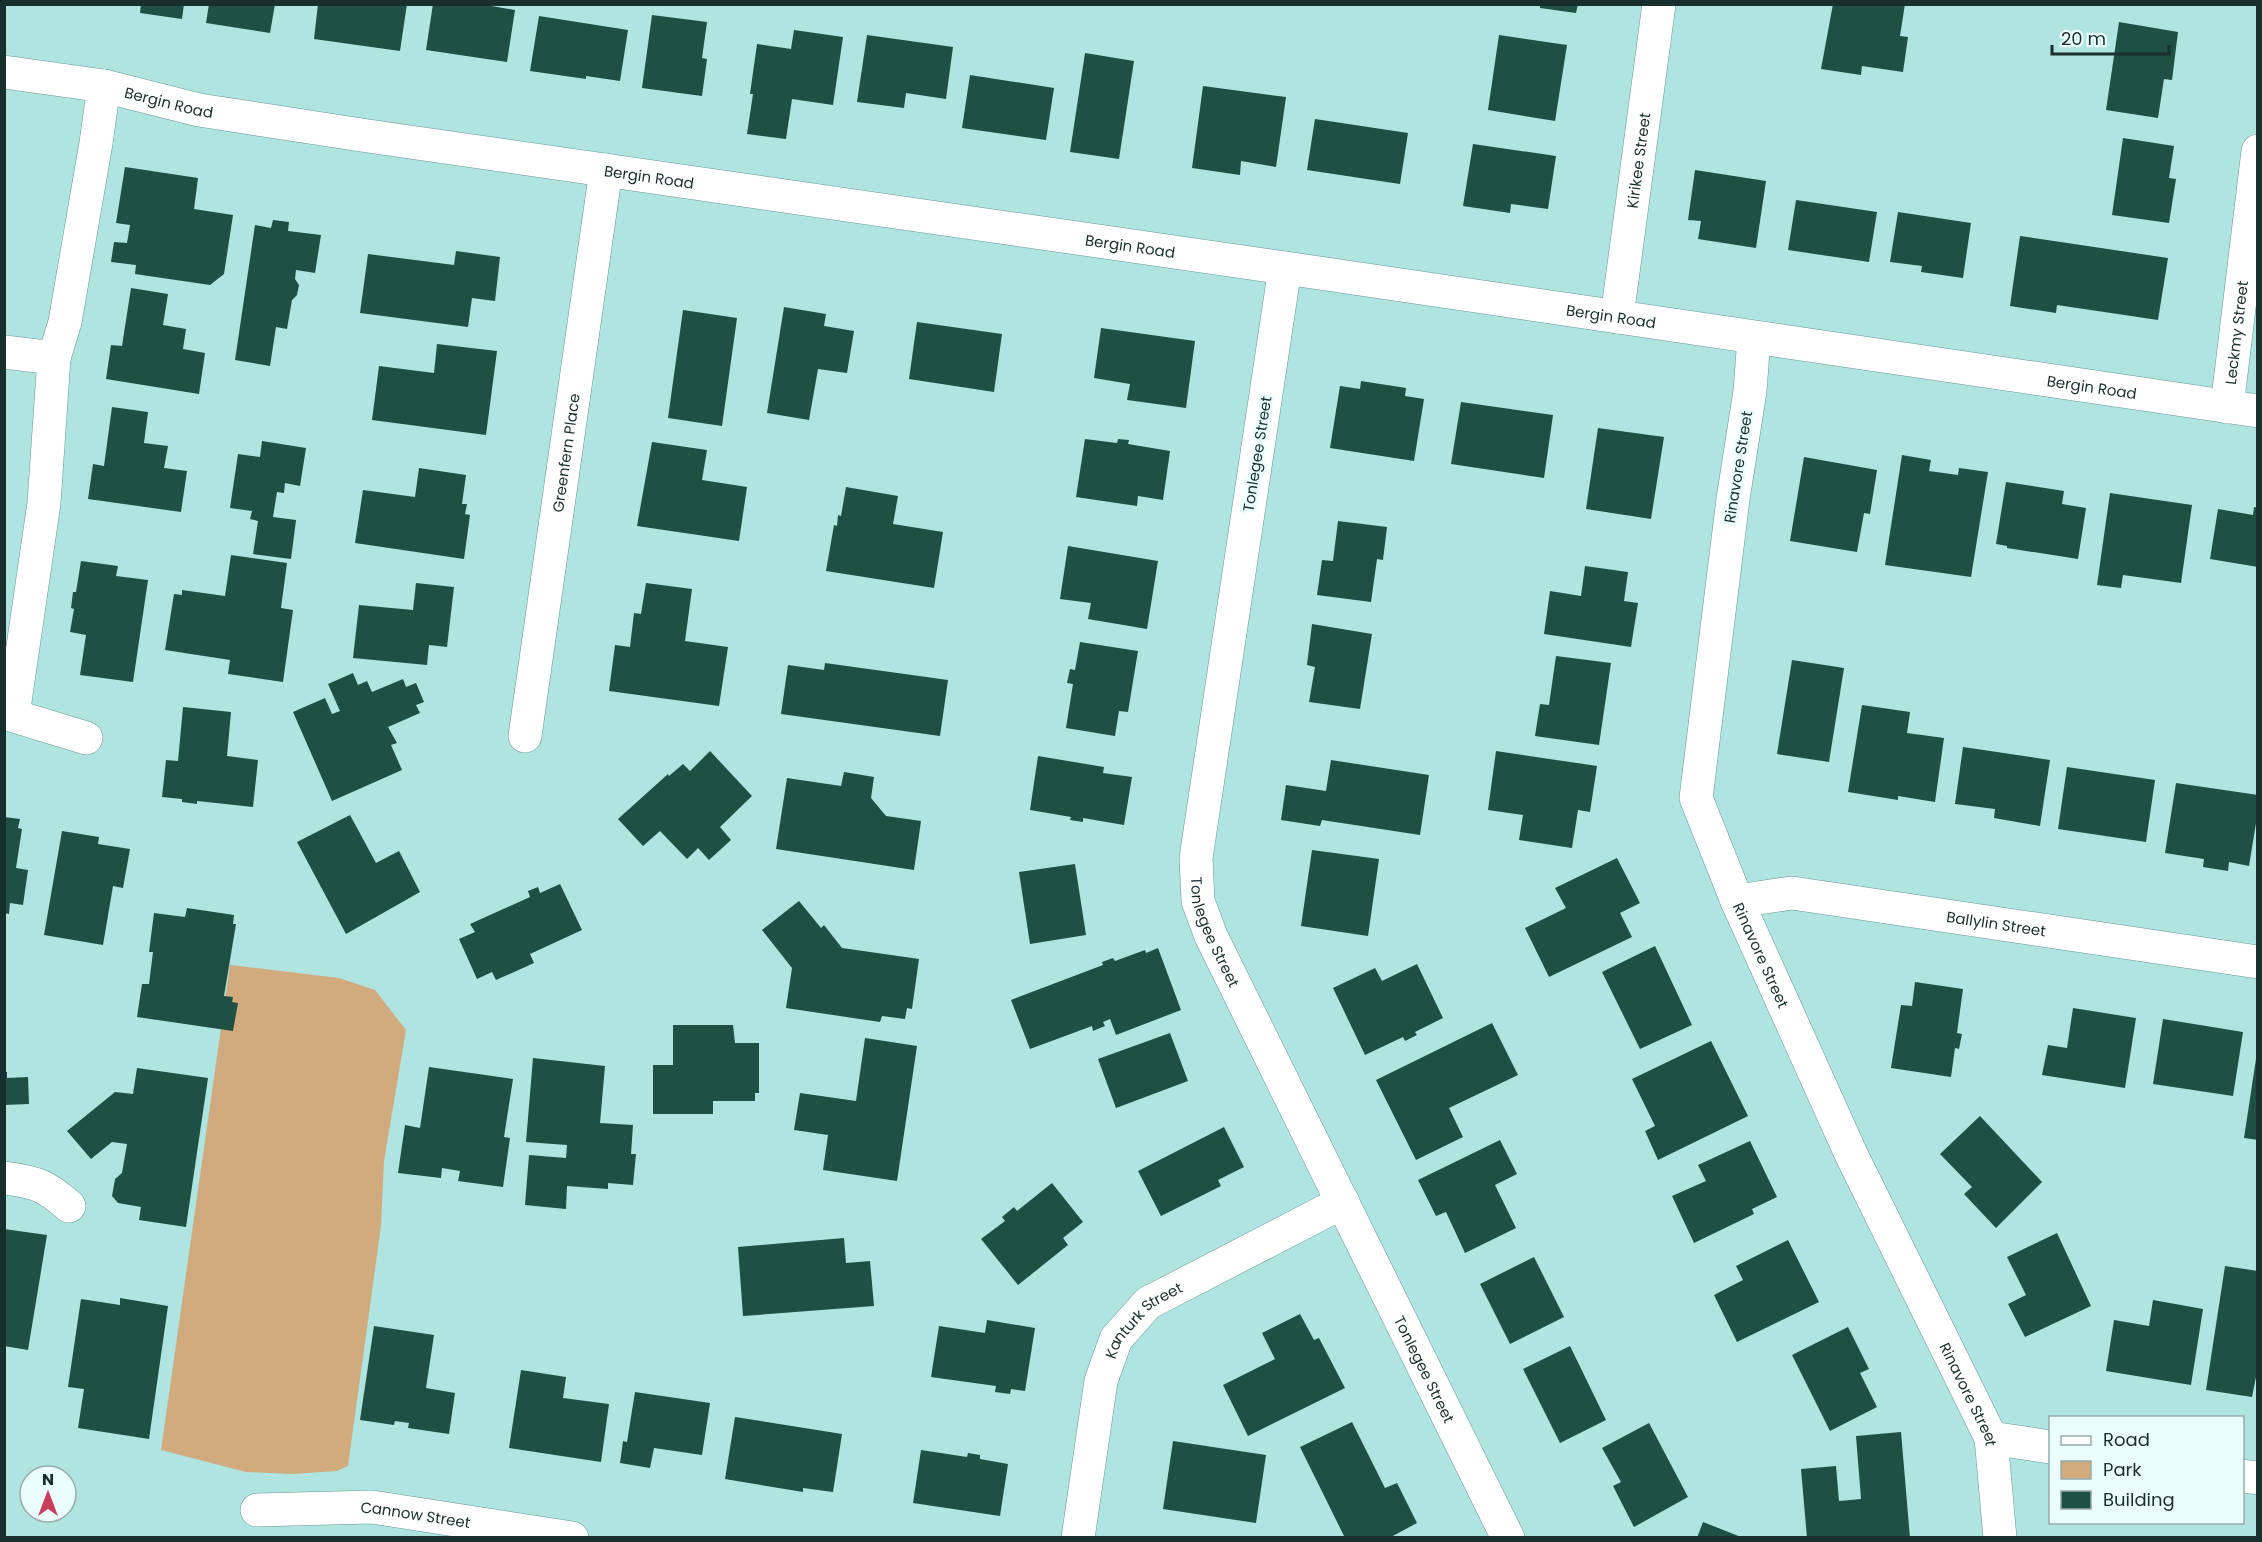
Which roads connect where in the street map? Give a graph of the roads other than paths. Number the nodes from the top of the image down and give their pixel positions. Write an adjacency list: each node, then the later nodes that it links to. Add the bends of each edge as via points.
1 (1659, 4): 7 (street, Kirikee Street)
2 (4, 72): 3 (street, Bergin Road)
3 (104, 86): 5 (street, Bergin Road, via 200,110); 10 (street, via 64,322)
4 (2258, 151): 11 (street, Leckmy Street)
5 (606, 170): 6 (street, Bergin Road); 13 (street, Greenfern Place)
6 (1285, 268): 7 (street, Bergin Road); 18 (street, Tonlegee Street, via 1196,858 1198,900 1211,936)
7 (1617, 317): 8 (street, Bergin Road)
8 (1754, 338): 11 (street, Bergin Road); 15 (street, Rinavore Street, via 1696,798)
9 (4, 352): 10 (street)
10 (54, 358): 12 (street, via 44,502)
11 (2242, 409)
12 (9, 714): 14 (street)
13 (525, 736)
14 (86, 738)
15 (1737, 901): 16 (street, Ballylin Street, via 1792,893); 20 (street, Rinavore Street, via 1851,1154)
16 (2258, 962)
17 (4, 1178): 19 (street, via 43,1185)
18 (1343, 1202): 24 (street, Kanturk Street, via 1148,1303 1116,1339 1101,1381); 25 (street, Tonlegee Street)
19 (69, 1206)
20 (1991, 1438): 21 (street); 26 (street, Rinavore Street)
21 (2049, 1447)
22 (257, 1510): 23 (street, Cannow Street, via 372,1507)
23 (572, 1538)
24 (1078, 1538)
25 (1508, 1538)
26 (2000, 1538)

